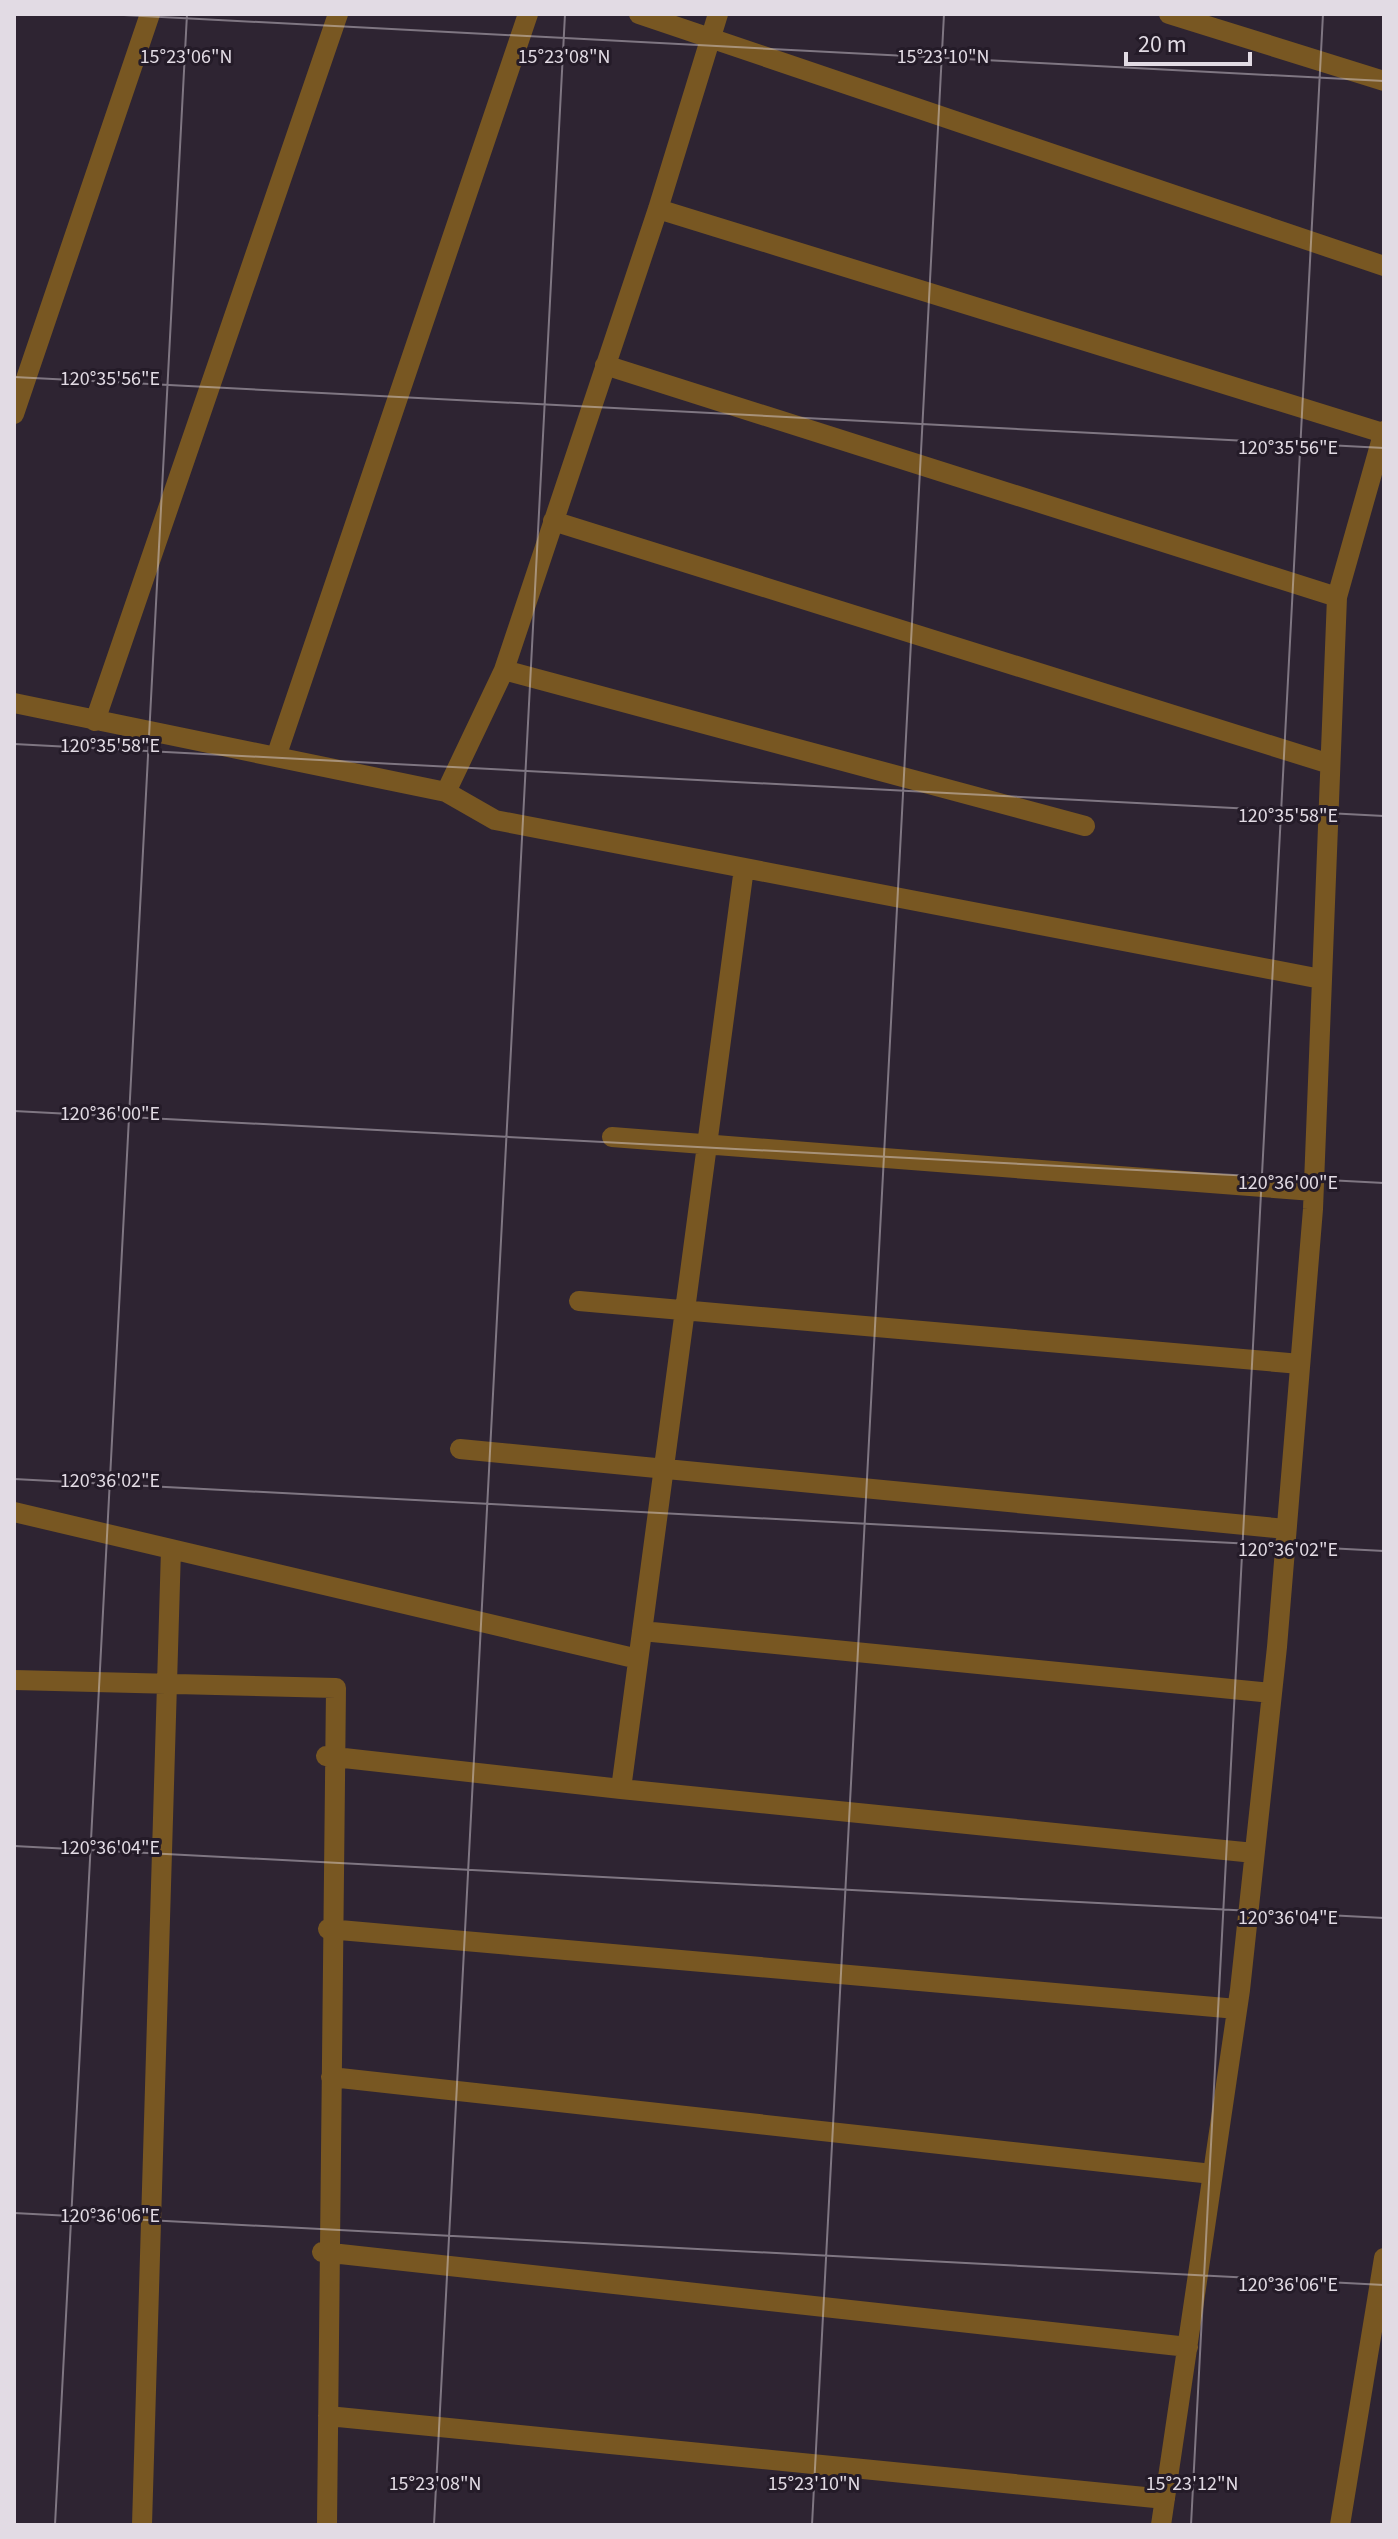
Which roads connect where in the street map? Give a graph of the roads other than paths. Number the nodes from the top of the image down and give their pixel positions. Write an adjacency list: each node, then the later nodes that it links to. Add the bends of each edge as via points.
1 (150, 14): 12 (street)
2 (338, 14): 18 (street)
3 (528, 14): 19 (street)
4 (639, 14): 7 (street)
5 (718, 14): 7 (street)
6 (1169, 14): 8 (street)
7 (710, 37): 9 (street); 10 (street)
8 (1384, 81)
9 (658, 209): 11 (street); 13 (street)
10 (1384, 266)
11 (605, 365): 14 (street); 15 (street)
12 (14, 414)
13 (1384, 432): 15 (street)
14 (553, 521): 16 (street); 20 (street)
15 (1337, 597): 20 (street)
16 (504, 670): 21 (street); 22 (street)
17 (14, 703): 18 (street)
18 (95, 721): 19 (street)
19 (276, 757): 21 (street)
20 (1330, 764): 24 (street)
21 (446, 792): 23 (street, via 495,820)
22 (1085, 826)
23 (744, 868): 24 (street); 26 (street)
24 (1321, 979): 27 (street)
25 (612, 1137): 26 (street)
26 (707, 1144): 27 (street); 29 (street)
27 (1313, 1191): 30 (street)
28 (579, 1301): 29 (street)
29 (685, 1311): 30 (street); 32 (street)
30 (1300, 1364): 34 (street)
31 (460, 1449): 32 (street)
32 (664, 1469): 34 (street); 36 (street)
33 (14, 1512): 35 (street)
34 (1286, 1529): 40 (street)
35 (171, 1549): 37 (street); 39 (street)
36 (642, 1631): 37 (street); 40 (street)
37 (638, 1659): 42 (street)
38 (14, 1680): 39 (street)
39 (167, 1683): 41 (street, via 336,1688); 53 (street)
40 (1272, 1693): 43 (street)
41 (330, 1756): 42 (street); 44 (street)
42 (621, 1789): 43 (street)
43 (1254, 1853): 45 (street)
44 (331, 1929): 45 (street); 46 (street)
45 (1237, 2009): 47 (street)
46 (331, 2077): 47 (street); 48 (street)
47 (1212, 2174): 50 (street)
48 (326, 2253): 50 (street); 51 (street)
49 (1384, 2258): 56 (street)
50 (1188, 2347): 52 (street)
51 (328, 2416): 52 (street); 54 (street)
52 (1165, 2499): 55 (street)
53 (142, 2525)
54 (327, 2525)
55 (1161, 2525)
56 (1340, 2525)

